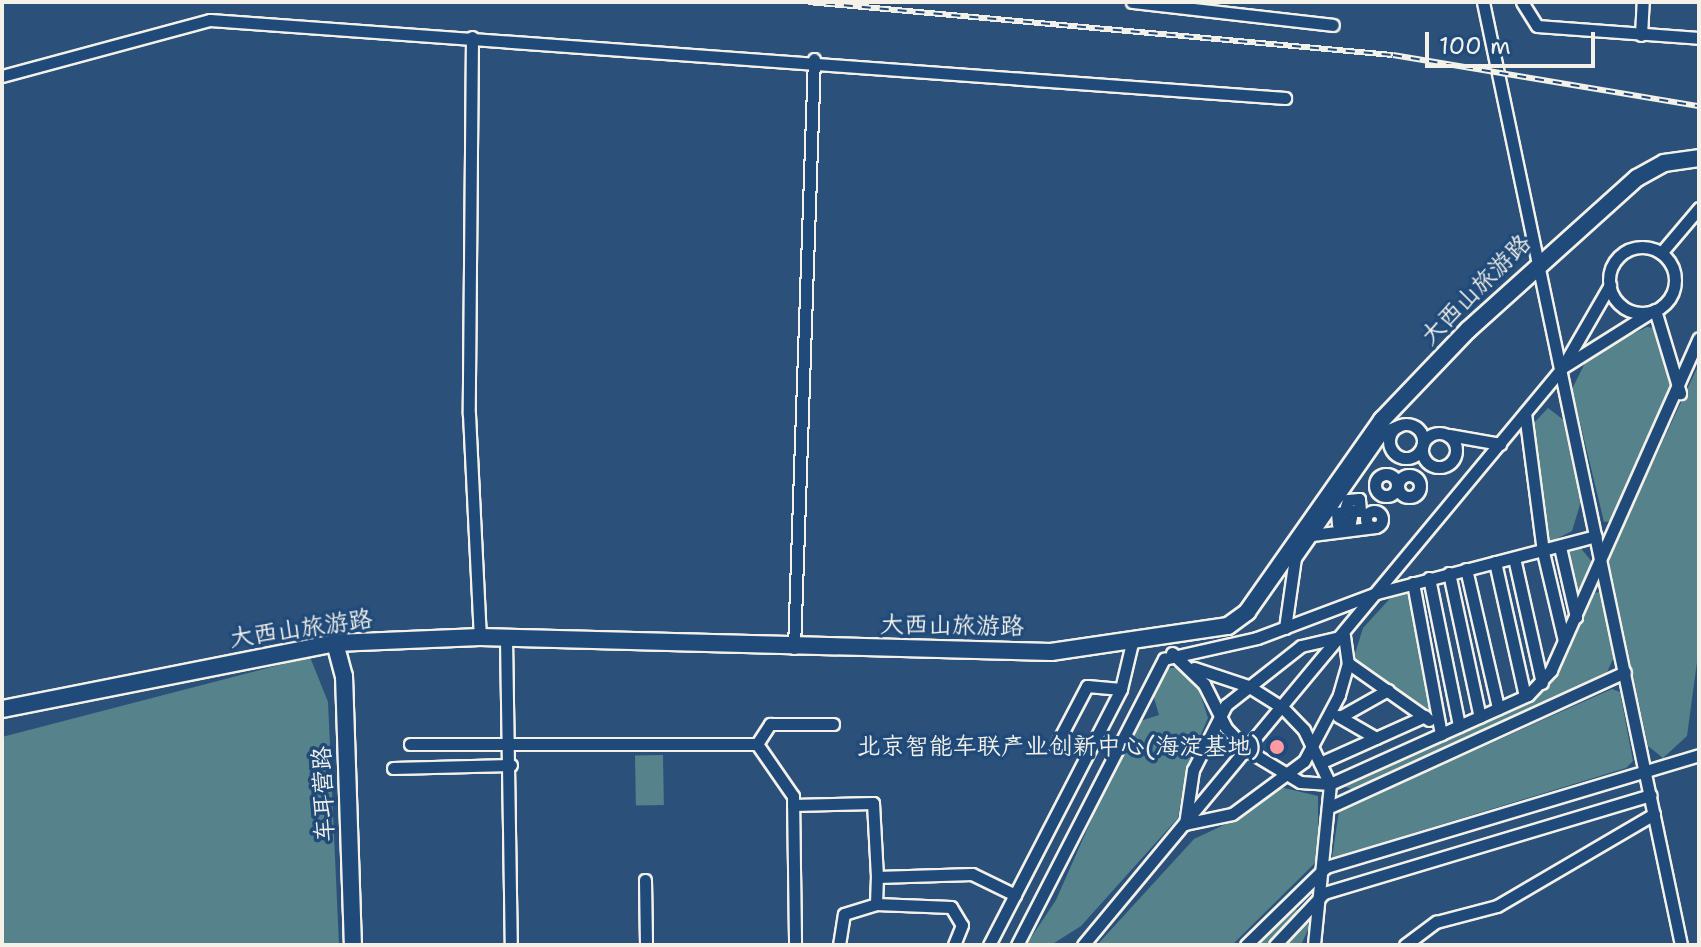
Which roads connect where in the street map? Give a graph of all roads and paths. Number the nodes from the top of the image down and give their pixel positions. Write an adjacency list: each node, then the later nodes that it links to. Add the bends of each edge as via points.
1 (1132, 2): 5 (street)
2 (1483, 2): 15 (street)
3 (1522, 2): 6 (street, via 1537,26)
4 (1643, 2): 6 (street)
5 (1333, 25)
6 (1641, 35): 8 (street)
7 (472, 37): 9 (street); 10 (street, via 210,20); 46 (street, via 469,414)
8 (1699, 38)
9 (814, 59): 11 (street); 51 (street)
10 (2, 76)
11 (1285, 98)
12 (1699, 158): 15 (street, 大西山旅游路, via 1664,163 1637,178)
13 (1699, 208): 14 (street)
14 (1661, 253): 16 (street, via 1641,247 1621,255); 17 (street, via 1675,281)
15 (1537, 262): 19 (street); 50 (street, 大西山旅游路, via 1382,420 1238,621)
16 (1610, 285): 17 (street, via 1629,311); 19 (street)
17 (1653, 311): 19 (street); 20 (street)
18 (1699, 338): 20 (street)
19 (1562, 368): 21 (street); 32 (street)
20 (1680, 393): 36 (street)
21 (1525, 413): 24 (street); 34 (street)
22 (1399, 426): 25 (street, via 1417,428); 25 (street, via 1389,441 1396,455 1412,457); 26 (street, via 1383,432)
23 (1444, 434): 24 (street); 25 (street); 25 (street, via 1456,445 1448,465 1426,462)
24 (1500, 444): 42 (street)
25 (1422, 445)
26 (1353, 477): 27 (street); 29 (street)
27 (1377, 492): 27 (street, via 1391,495 1397,485 1381,474)
28 (1349, 511): 29 (street, via 1349,524)
29 (1326, 514): 31 (street)
30 (1376, 527): 31 (street)
31 (1312, 535): 44 (street, via 1290,571)
32 (1596, 536): 33 (street); 36 (street)
33 (1560, 547): 34 (street); 43 (street)
34 (1543, 552): 35 (street); 48 (street)
35 (1514, 558): 37 (street); 56 (street)
36 (1602, 560): 43 (street); 55 (street)
37 (1495, 562): 38 (street); 60 (street)
38 (1466, 569): 39 (street); 63 (street)
39 (1449, 573): 40 (street); 67 (street)
40 (1429, 578): 41 (street); 71 (street)
41 (1413, 583): 42 (street); 72 (street)
42 (1377, 593): 44 (street); 45 (street)
43 (1576, 617): 48 (street)
44 (1285, 628): 52 (street)
45 (1344, 636): 53 (street); 57 (street, via 1301,646); 62 (street)
46 (480, 637): 47 (street, 大西山旅游路); 49 (street, 大西山旅游路)
47 (506, 638): 51 (street, 大西山旅游路); 75 (street)
48 (1564, 642): 56 (street)
49 (335, 643): 64 (street, 大西山旅游路); 102 (street, 车耳营路, via 344,676)
50 (1132, 643): 51 (street, 大西山旅游路, via 1051,652); 58 (street)
51 (794, 648)
52 (1172, 653): 54 (street); 109 (street, via 1158,668)
53 (1348, 663): 59 (street); 65 (street)
54 (1189, 665): 57 (street); 68 (street)
55 (1625, 672): 84 (street); 89 (street)
56 (1542, 683): 60 (street)
57 (1248, 686): 62 (street); 68 (street)
58 (1121, 689): 78 (street, via 1087,686); 96 (street)
59 (1388, 690): 61 (street); 65 (street)
60 (1525, 696): 63 (street)
61 (1409, 705): 66 (street); 70 (street)
62 (1283, 708): 77 (street); 79 (street)
63 (1498, 708): 67 (street)
64 (2, 709)
65 (1335, 714): 73 (street); 77 (street)
66 (1425, 716): 70 (street); 72 (street)
67 (1480, 717): 71 (street)
68 (1221, 718): 79 (street); 91 (street, via 1193,770)
69 (833, 724): 76 (street, via 770,724)
70 (1403, 726): 73 (street)
71 (1459, 726): 72 (street)
72 (1440, 731): 86 (street)
73 (1376, 738): 81 (street)
74 (410, 744): 75 (street)
75 (511, 744): 76 (street); 82 (street)
76 (757, 744): 88 (street)
77 (1312, 746): 81 (street); 85 (street)
78 (1055, 747)
79 (1247, 750): 85 (street); 91 (street)
80 (1699, 755): 84 (street)
81 (1320, 763): 86 (street)
82 (511, 765): 83 (street); 103 (street)
83 (393, 768)
84 (1645, 770): 87 (street); 92 (street)
85 (1283, 774): 86 (street); 91 (street, via 1232,814)
86 (1330, 784): 89 (street)
87 (1651, 795): 90 (street); 95 (street)
88 (793, 805): 93 (street, via 873,803); 105 (street)
89 (1332, 806): 92 (street)
90 (1654, 814): 114 (street, via 1497,906 1436,922); 115 (street)
91 (1185, 824): 100 (street)
92 (1326, 867): 95 (street); 97 (street)
93 (877, 877): 96 (street, via 972,874); 98 (street)
94 (645, 880): 104 (street)
95 (1324, 893): 99 (street); 101 (street)
96 (1015, 895): 108 (street)
97 (1291, 897): 99 (street, via 1303,899); 112 (street)
98 (876, 904): 106 (street, via 844,914); 107 (street, via 951,907 962,925)
99 (1303, 915): 113 (street)
100 (1092, 934): 110 (street); 111 (street)
101 (1313, 943)
102 (353, 945)
103 (511, 945)
104 (646, 945)
105 (795, 945)
106 (839, 945)
107 (954, 945)
108 (989, 945)
109 (1017, 945)
110 (1071, 945)
111 (1083, 945)
112 (1246, 945)
113 (1275, 945)
114 (1405, 945)
115 (1681, 945)

